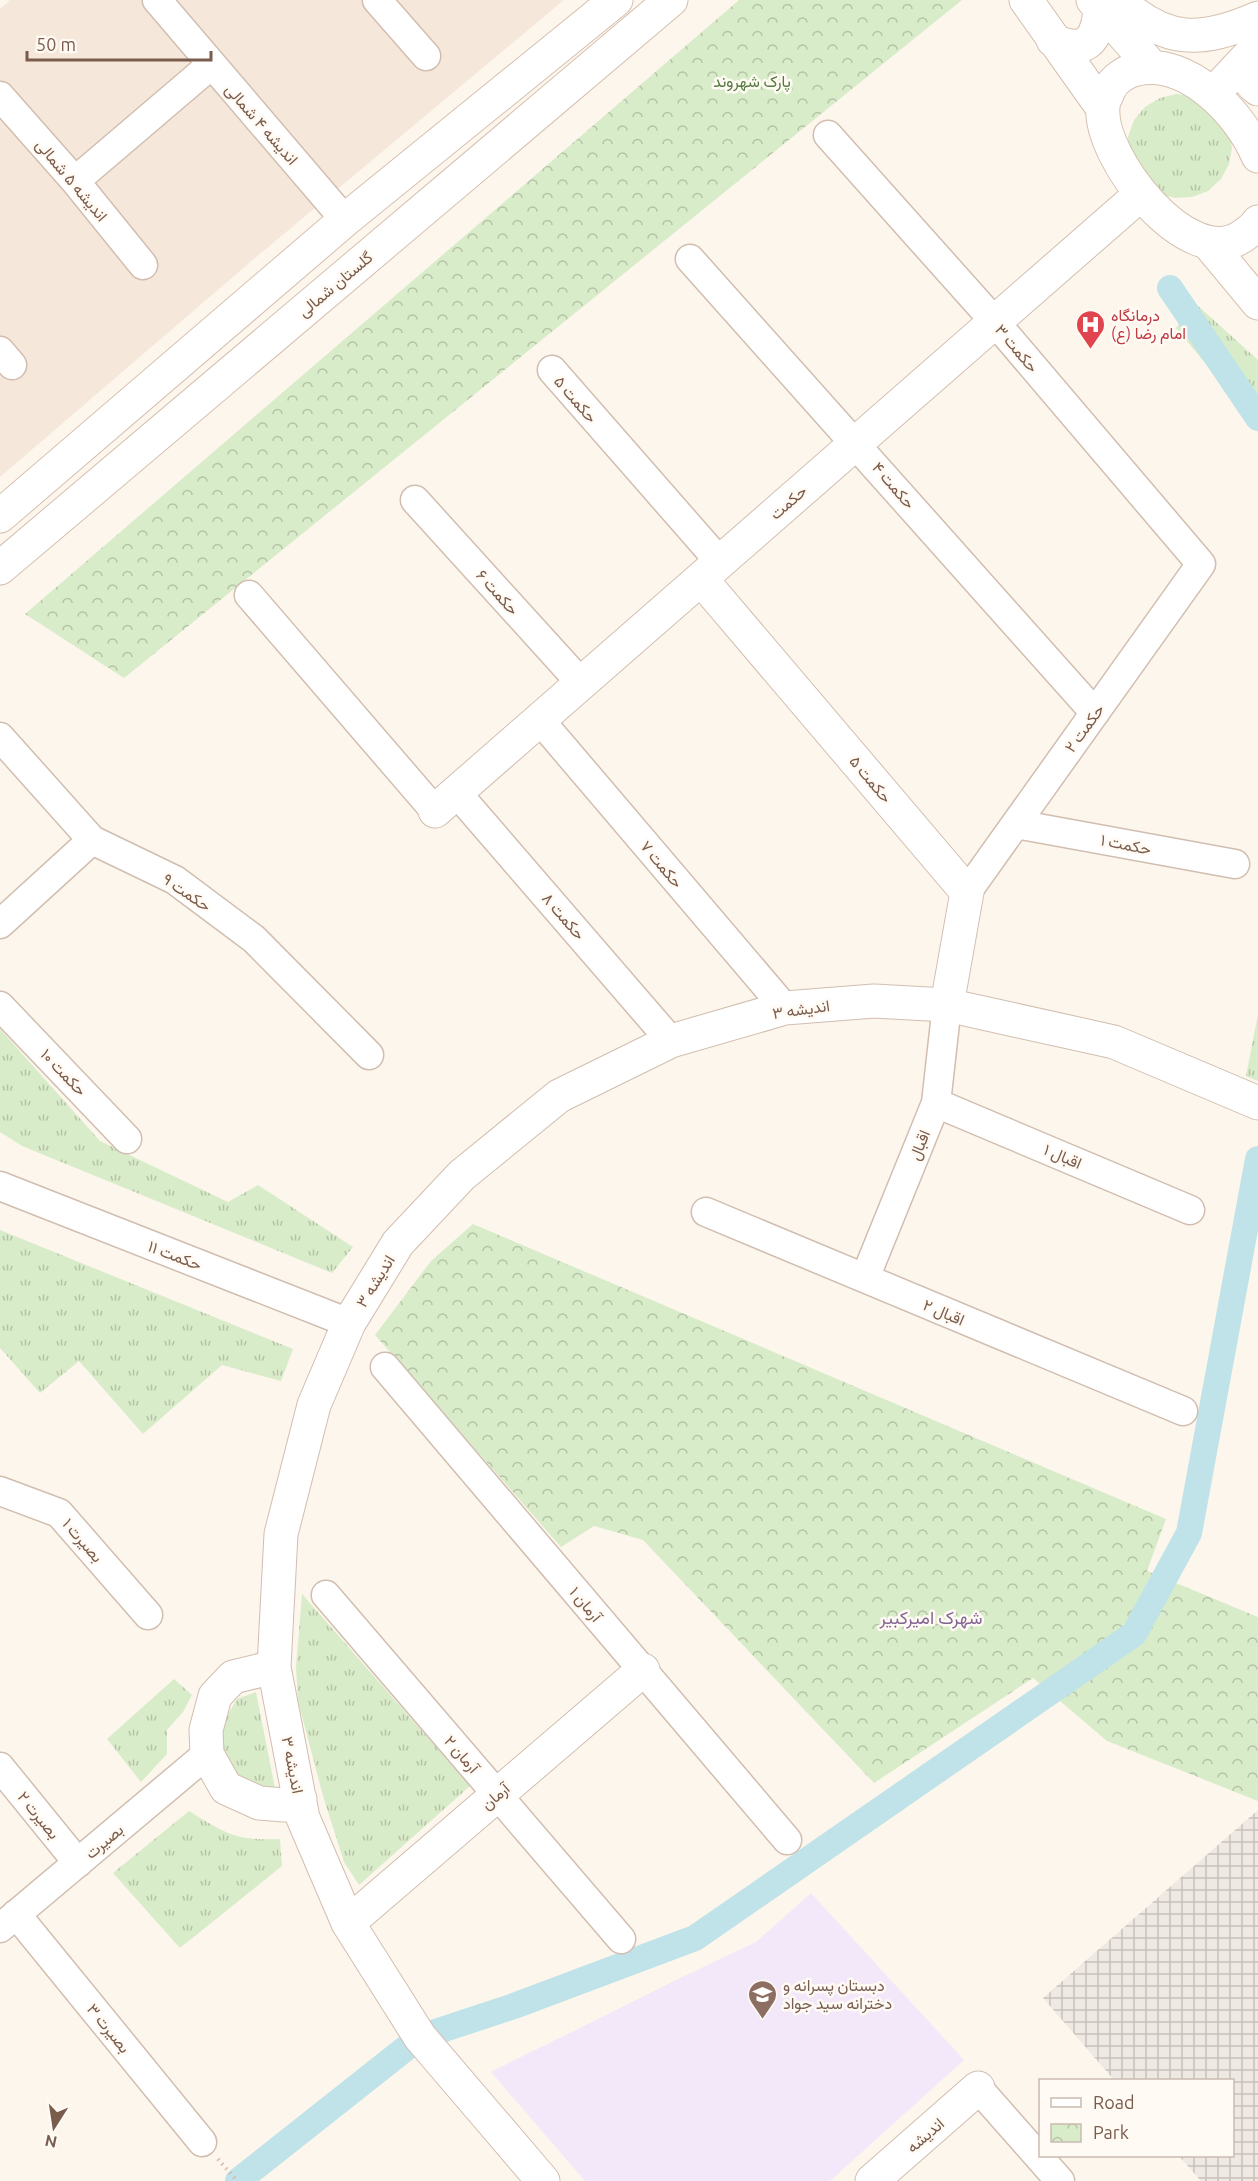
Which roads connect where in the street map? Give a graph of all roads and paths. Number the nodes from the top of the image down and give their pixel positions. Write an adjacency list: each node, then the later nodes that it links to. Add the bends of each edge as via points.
1 (157, 0): 11 (street, اندیشه ۴ شمالی)
2 (377, 0): 10 (street)
3 (616, 0): 22 (street)
4 (671, 0): 34 (street, گلستان شمالی)
5 (1026, 0): 8 (street)
6 (1104, 3): 7 (street, via 1173,34 1203,36); 8 (street, via 1093,39 1080,47); 12 (street)
7 (1258, 18)
8 (1053, 40): 16 (street)
9 (1254, 51): 13 (street, via 1246,68 1249,81); 14 (street)
10 (426, 56)
11 (211, 65): 20 (street); 22 (street, اندیشه ۴ شمالی)
12 (1150, 66): 14 (street, via 1190,79); 16 (street, via 1128,71 1111,85)
13 (1258, 89)
14 (1213, 94): 17 (street, via 1234,115)
15 (0, 96): 20 (street, اندیشه ۵ شمالی)
16 (1102, 106): 21 (street, via 1114,151)
17 (1251, 120): 19 (street)
18 (828, 135): 28 (street, حکمت ۳)
19 (1258, 156)
20 (75, 181): 26 (street, اندیشه ۵ شمالی)
21 (1142, 194): 24 (street, via 1172,223); 28 (street, حکمت)
22 (345, 220): 32 (street)
23 (1258, 222): 24 (street, via 1234,242)
24 (1209, 244): 27 (street)
25 (690, 259): 30 (street, حکمت ۴)
26 (143, 265)
27 (1258, 303)
28 (995, 322): 30 (street, حکمت); 33 (street, حکمت ۳)
29 (552, 370): 35 (street, حکمت ۵)
30 (856, 443): 35 (street, حکمت); 38 (street, حکمت ۴)
31 (415, 500): 37 (street, حکمت ۶)
32 (0, 516)
33 (1201, 564): 38 (street, حکمت ۲)
34 (0, 568)
35 (710, 570): 37 (street, حکمت); 45 (street, حکمت ۵)
36 (249, 596): 41 (street, حکمت ۸)
37 (581, 684): 39 (street, حکمت)
38 (1095, 712): 42 (street, حکمت ۲)
39 (539, 719): 41 (street, حکمت); 49 (street, حکمت ۷)
40 (0, 737): 43 (street, حکمت ۹)
41 (446, 802): 50 (street, حکمت ۸)
42 (1016, 824): 44 (street, حکمت ۱); 45 (street, حکمت ۲)
43 (92, 840): 46 (street); 51 (street, حکمت ۹, via 175,880 254,939)
44 (1235, 864)
45 (967, 891): 47 (street)
46 (0, 924)
47 (947, 1005): 49 (street, اندیشه ۳, via 874,1001); 52 (street, اقبال); 53 (street, اندیشه ۳, via 1114,1042)
48 (0, 1006): 54 (street, حکمت ۱۰)
49 (785, 1008): 50 (street, اندیشه ۳)
50 (671, 1041): 59 (street, اندیشه ۳, via 559,1096 462,1176 398,1243)
51 (369, 1055)
52 (936, 1103): 56 (street, اقبال ۱); 58 (street, اقبال)
53 (1258, 1103)
54 (127, 1139)
55 (0, 1186): 59 (street, حکمت ۱۱)
56 (1190, 1210)
57 (706, 1212): 58 (street, اقبال ۲)
58 (865, 1278): 61 (street, اقبال ۲)
59 (349, 1323): 65 (street, اندیشه ۳, via 314,1405 281,1534)
60 (385, 1367): 66 (street, آرمان ۱)
61 (1183, 1411)
62 (0, 1491): 64 (street, بصیرت ۱, via 59,1513)
63 (326, 1595): 69 (street, آرمان ۲)
64 (148, 1615)
65 (274, 1667): 67 (street, via 233,1677 215,1696 206,1730); 70 (street, اندیشه ۳)
66 (643, 1670): 69 (street, آرمان); 71 (street, آرمان ۱)
67 (207, 1754): 70 (street, via 226,1788 259,1803 285,1805); 72 (street, بصیرت)
68 (0, 1767): 72 (street, بصیرت ۲)
69 (497, 1795): 74 (street, آرمان); 75 (street, آرمان ۲)
70 (300, 1799): 74 (street, اندیشه ۳, via 303,1818)
71 (787, 1840)
72 (78, 1863): 73 (street, بصیرت)
73 (8, 1921): 77 (street, بصیرت ۳)
74 (348, 1923): 78 (street, اندیشه ۳, via 420,2037)
75 (621, 1939)
76 (978, 2088): 79 (street, اندیشه); 80 (street)
77 (202, 2142)
78 (543, 2181)
79 (872, 2181)
80 (1059, 2181)

